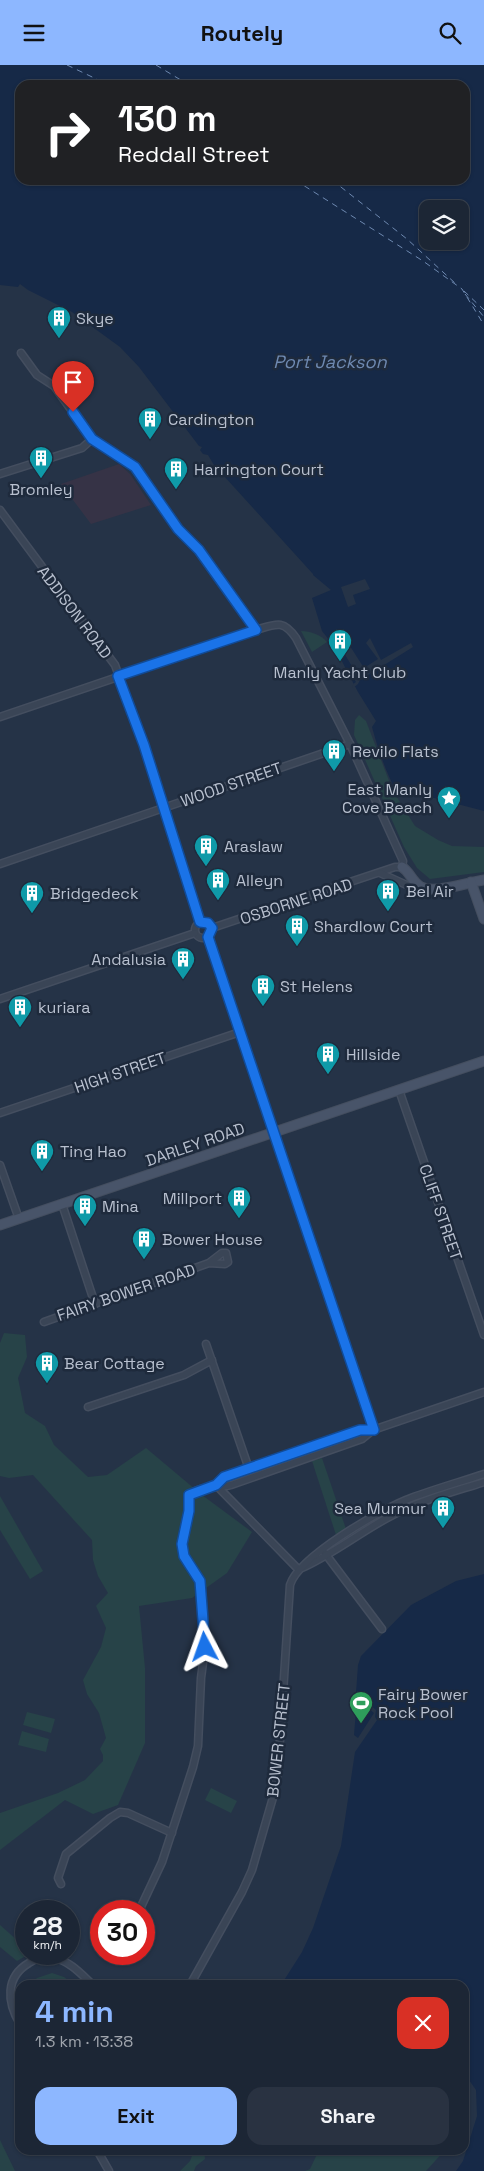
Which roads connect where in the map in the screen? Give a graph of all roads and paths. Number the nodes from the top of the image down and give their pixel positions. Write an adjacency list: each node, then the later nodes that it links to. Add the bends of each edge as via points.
1 (22, 353): 2 (street, via 37,375 54,386)
2 (92, 439): 3 (street, via 82,447); 5 (street, via 135,467)
3 (0, 474)
4 (0, 510): 6 (street, ADDISON ROAD, via 115,665)
5 (256, 630): 6 (street); 8 (street, via 283,624 288,627)
6 (118, 676): 7 (street); 9 (street, ADDISON ROAD)
7 (0, 717)
8 (350, 744): 9 (street, WOOD STREET); 11 (street, via 403,861)
9 (164, 807): 10 (street, WOOD STREET); 17 (street, ADDISON ROAD)
10 (0, 864)
11 (402, 867): 12 (street, OSBORNE ROAD); 15 (street, via 415,883)
12 (380, 873): 15 (street, via 411,887); 18 (street, OSBORNE ROAD)
13 (484, 880): 14 (street)
14 (471, 882): 15 (street); 16 (street)
15 (427, 889)
16 (484, 919)
17 (200, 922): 18 (street, via 208,923); 19 (street)
18 (212, 928): 20 (street)
19 (195, 933): 20 (street, via 201,938); 21 (street)
20 (208, 937): 22 (street)
21 (0, 999)
22 (240, 1032): 25 (street, HIGH STREET); 26 (street)
23 (484, 1061): 24 (street, DARLEY ROAD)
24 (399, 1090): 26 (street, DARLEY ROAD); 34 (street, CLIFF STREET)
25 (0, 1113)
26 (274, 1133): 28 (street, DARLEY ROAD); 39 (street)
27 (0, 1165): 29 (street)
28 (62, 1204): 29 (street, DARLEY ROAD); 32 (street)
29 (19, 1219): 30 (street, DARLEY ROAD)
30 (0, 1225)
31 (209, 1263): 32 (street, FAIRY BOWER ROAD)
32 (95, 1303): 33 (street, FAIRY BOWER ROAD)
33 (44, 1322)
34 (484, 1335)
35 (206, 1344): 36 (street)
36 (212, 1360): 38 (street, via 184,1375); 40 (street)
37 (484, 1392): 39 (street)
38 (88, 1407)
39 (374, 1430): 40 (street, via 360,1430); 43 (street, via 362,1439 231,1485)
40 (249, 1469): 43 (street, via 224,1477)
41 (484, 1474): 44 (street, via 390,1507)
42 (484, 1482): 44 (street, via 412,1506)
43 (216, 1485): 45 (street); 47 (street, via 189,1495 182,1544 184,1556 200,1581 205,1647 198,1746)
44 (324, 1552): 45 (street); 46 (street)
45 (298, 1569): 51 (street, BOWER STREET, via 290,1585 274,1794 252,1870)
46 (382, 1629)
47 (172, 1833): 48 (street, via 120,1812 66,1854 58,1878); 49 (street)
48 (61, 1884)
49 (144, 1900)
50 (87, 1980): 52 (street, via 68,1963 54,1957 35,1959 14,1976 11,2005)
51 (193, 1980)
52 (15, 2013)
53 (100, 2155): 54 (street)
54 (109, 2171)

